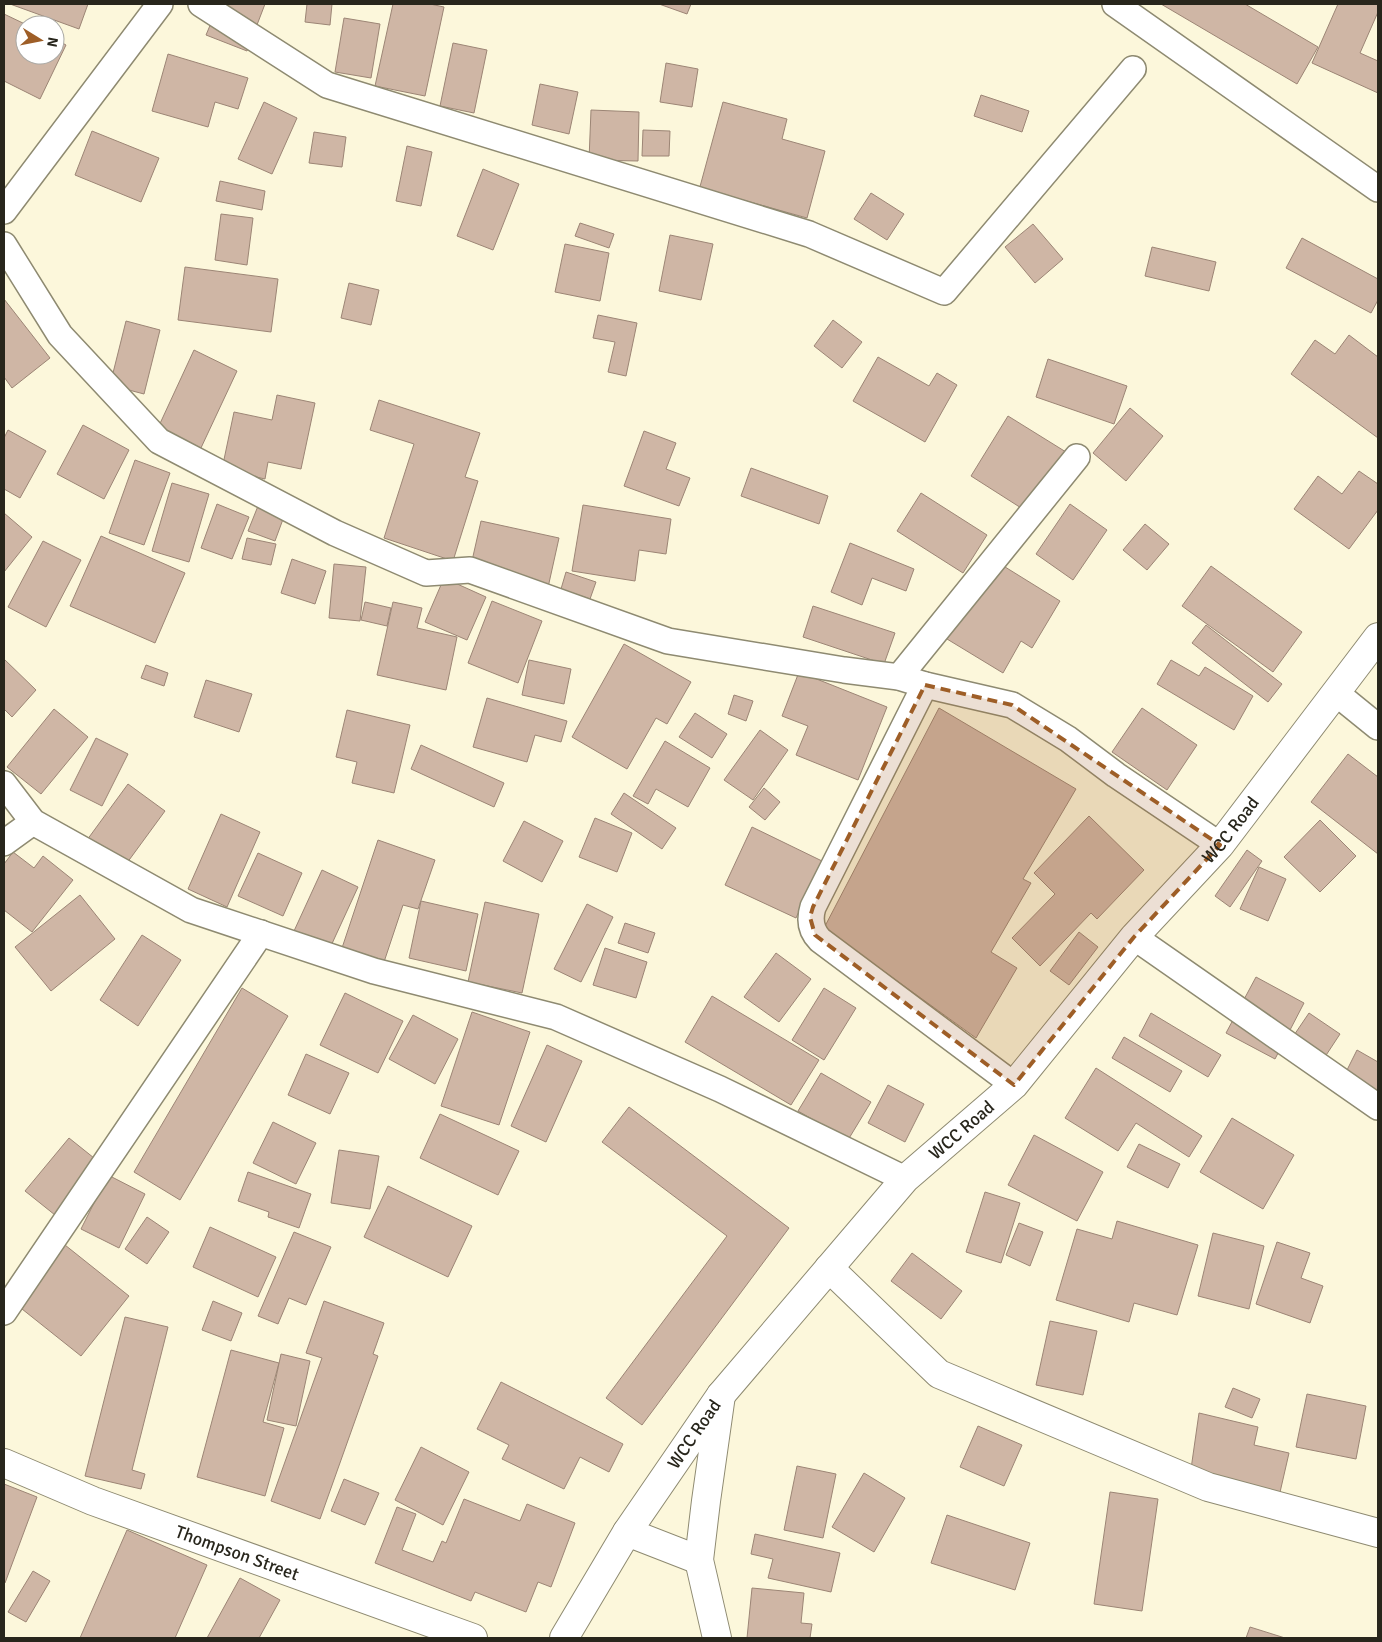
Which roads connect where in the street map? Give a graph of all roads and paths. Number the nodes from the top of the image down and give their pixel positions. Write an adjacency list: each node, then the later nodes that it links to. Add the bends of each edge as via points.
1 (160, 4): 6 (street)
2 (201, 4): 4 (street, via 327,85 809,234 944,292)
3 (1115, 4): 5 (street)
4 (1133, 70)
5 (1378, 189)
6 (4, 212)
7 (4, 246): 10 (street, via 60,335 159,441 335,533 426,573 470,570 668,641)
8 (1077, 457): 10 (street)
9 (1378, 638): 12 (main road, WCC Road)
10 (899, 676): 11 (street)
11 (925, 685): 17 (street, via 1012,705 1068,739); 20 (street, via 813,908 811,927 820,940)
12 (1336, 693): 13 (street); 17 (main road, WCC Road)
13 (1378, 727)
14 (4, 784): 15 (street)
15 (33, 822): 16 (street); 18 (street, via 191,910)
16 (4, 843)
17 (1220, 845): 19 (main road, WCC Road)
18 (261, 933): 22 (street, via 374,971 556,1017 720,1089); 24 (street)
19 (1134, 937): 20 (main road, WCC Road); 21 (street)
20 (1014, 1085): 22 (main road, WCC Road)
21 (1378, 1107)
22 (905, 1179): 23 (main road, WCC Road)
23 (828, 1268): 25 (main road, WCC Road); 28 (main road, via 939,1374 1208,1487)
24 (4, 1312)
25 (721, 1395): 27 (main road, WCC Road); 29 (main road)
26 (4, 1464): 30 (main road, Thompson Street, via 94,1501)
27 (627, 1532): 29 (main road); 31 (main road, WCC Road)
28 (1378, 1533)
29 (699, 1560): 32 (main road)
30 (473, 1638)
31 (564, 1638)
32 (717, 1638)

